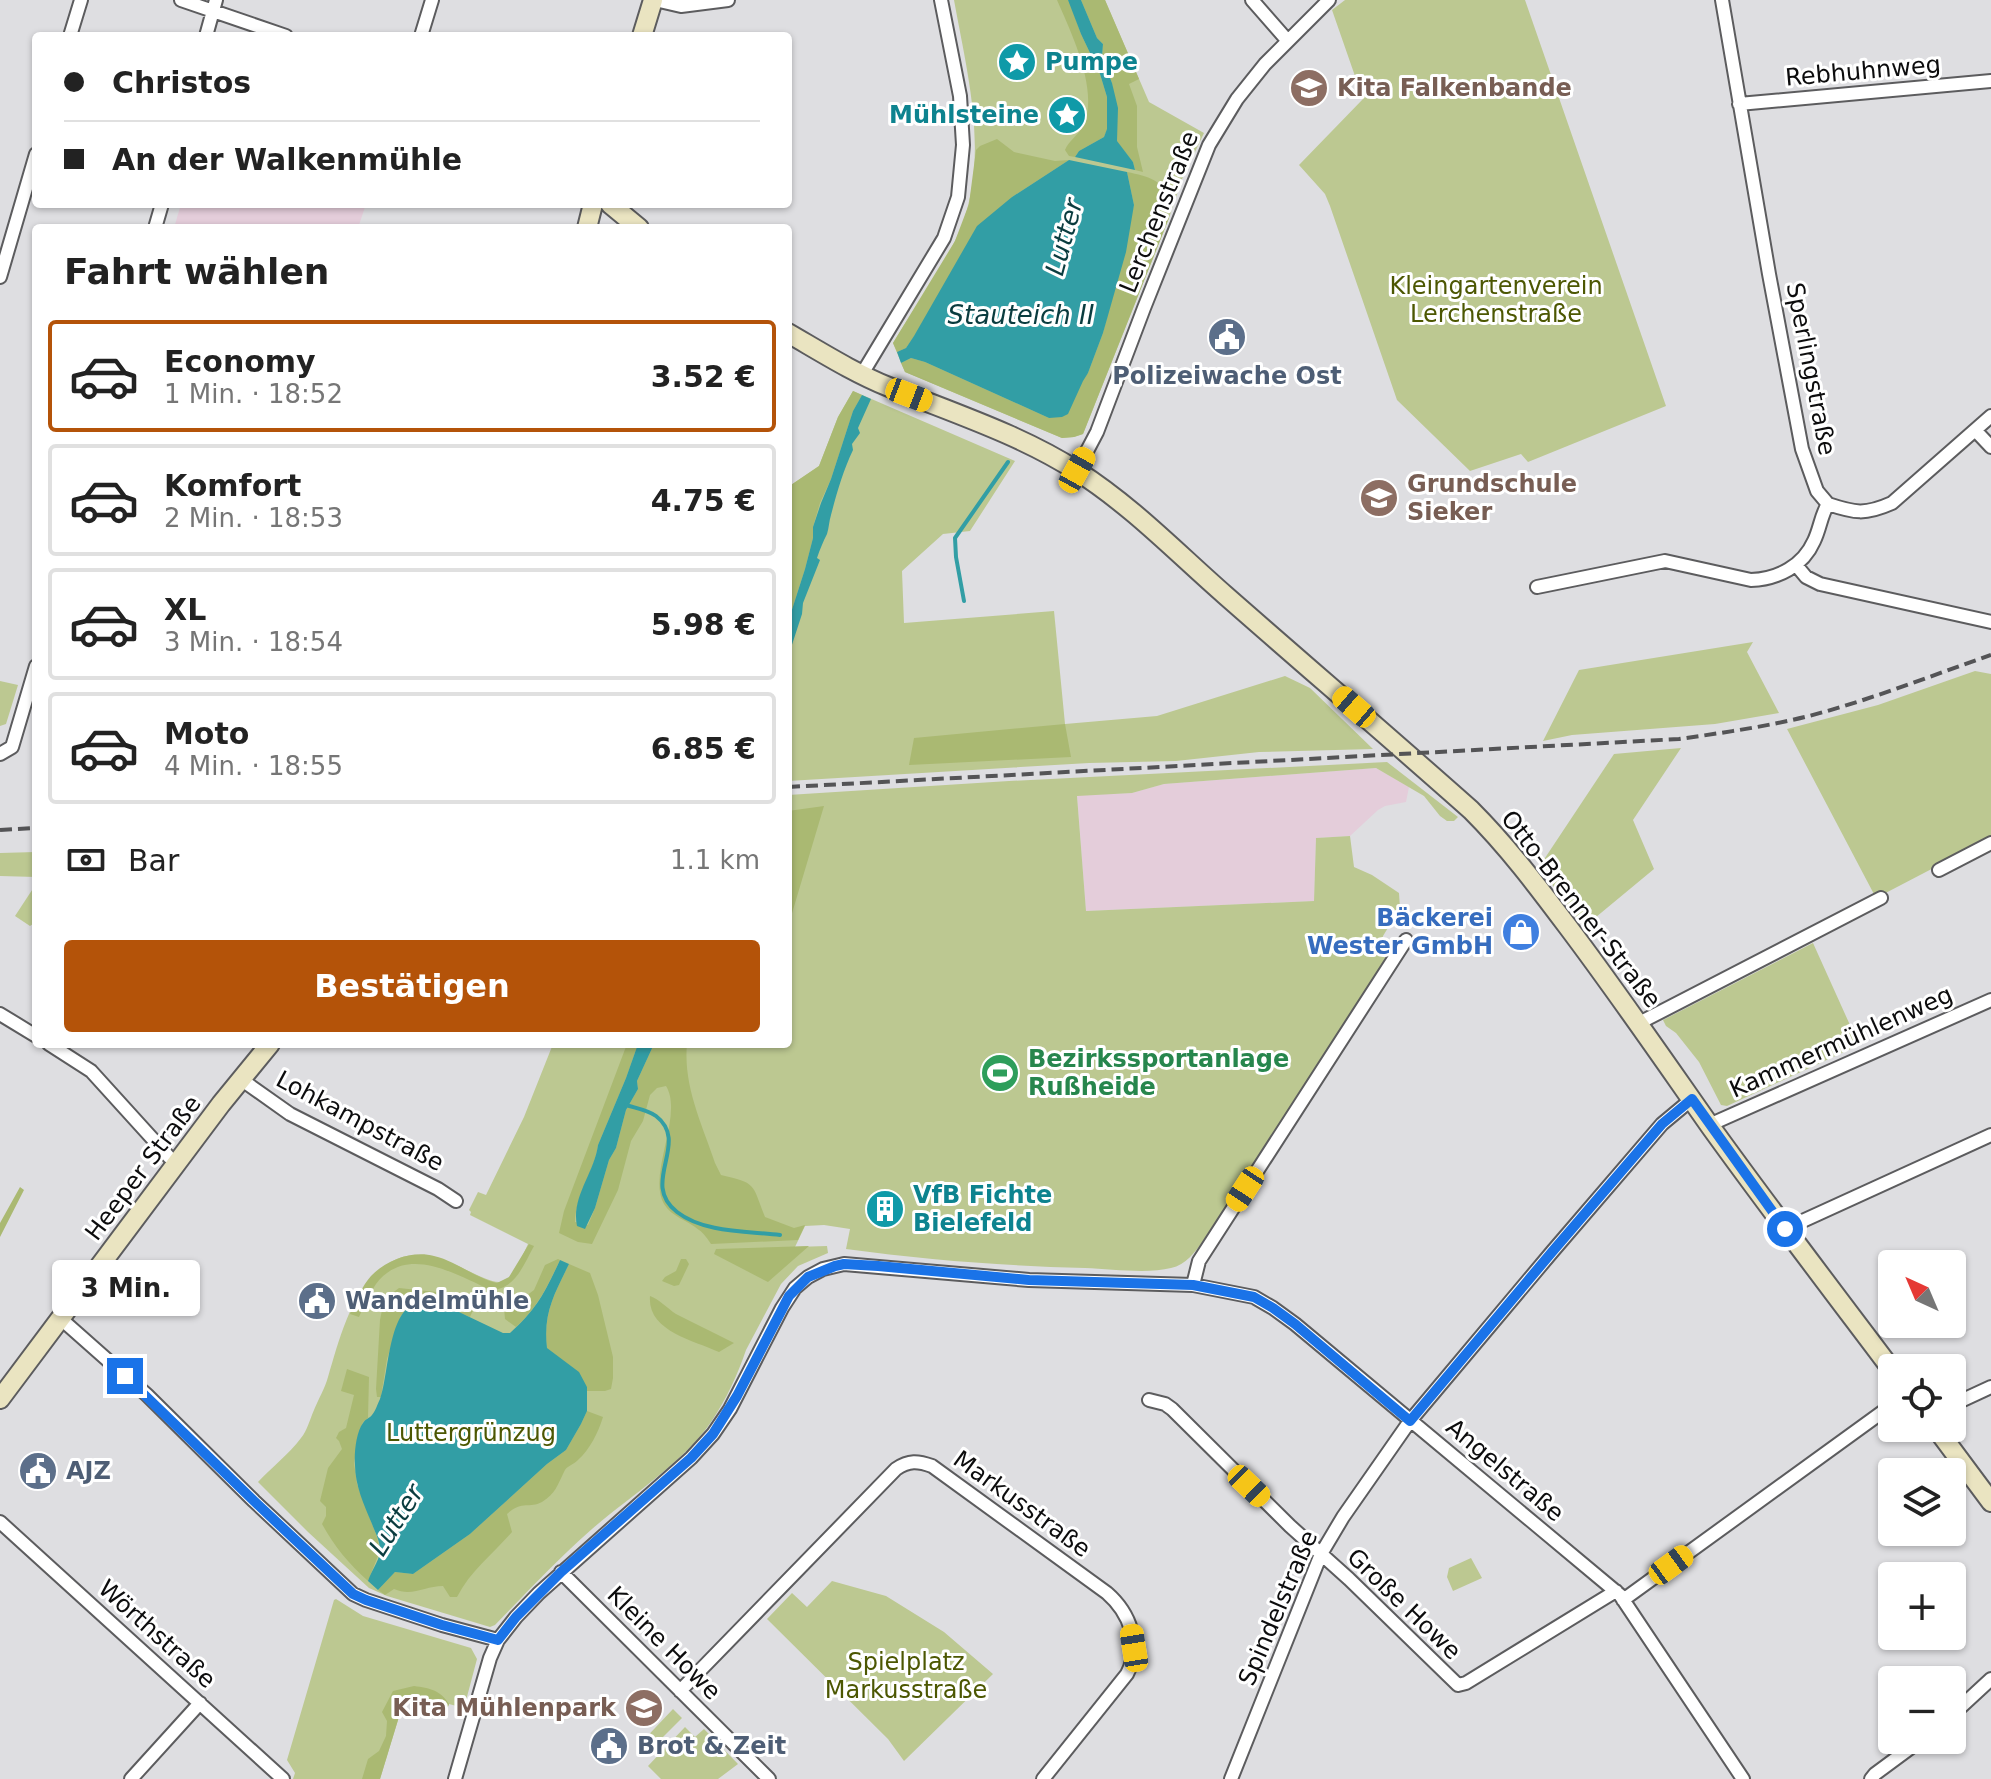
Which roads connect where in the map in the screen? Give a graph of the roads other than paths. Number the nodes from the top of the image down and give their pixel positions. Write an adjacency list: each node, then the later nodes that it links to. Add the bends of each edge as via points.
1 (81, 0): 11 (street)
2 (181, 0): 10 (street)
3 (432, 0): 14 (street)
4 (654, 0): 5 (street, via 681,6); 15 (street)
5 (728, 0)
6 (941, 0): 24 (street, via 960,96 958,197 944,238)
7 (1252, 0): 16 (street)
8 (1329, 0): 16 (street, Lerchenstraße)
9 (1722, 0): 18 (street, Sperlingstraße)
10 (214, 5): 12 (street); 13 (street)
11 (71, 32)
12 (207, 32)
13 (277, 32)
14 (422, 32)
15 (643, 32)
16 (1287, 40): 28 (street, Lerchenstraße, via 1237,99 1209,145 1097,432)
17 (1991, 81): 18 (street, Rebhuhnweg)
18 (1739, 104): 29 (street, Sperlingstraße, via 1802,449 1817,491)
19 (32, 168): 22 (street)
20 (615, 208): 21 (street)
21 (634, 224)
22 (0, 277)
23 (792, 335): 24 (street, Otto-Brenner-Straße)
24 (862, 374): 28 (street, Otto-Brenner-Straße, via 982,423)
25 (1991, 416): 26 (street)
26 (1975, 430): 27 (street); 29 (street, via 1892,503 1861,512)
27 (1991, 447)
28 (1077, 470): 41 (street, Otto-Brenner-Straße, via 1153,529 1471,810 1525,869)
29 (1828, 504): 30 (street, via 1808,554)
30 (1796, 565): 31 (street, via 1776,576 1751,580 1665,561); 32 (street, via 1820,584)
31 (1537, 587)
32 (1991, 622)
33 (32, 677): 34 (street)
34 (6, 750)
35 (1991, 843): 36 (street)
36 (1939, 870)
37 (1881, 898): 41 (street)
38 (1406, 940): 52 (street, via 1199,1261)
39 (1991, 1000): 47 (street, Kammermühlenweg)
40 (0, 1014): 42 (street)
41 (1639, 1023): 46 (street, Otto-Brenner-Straße)
42 (32, 1034)
43 (55, 1048): 49 (street, via 91,1071)
44 (267, 1048): 45 (street, Heeper Straße)
45 (242, 1080): 49 (street, Heeper Straße); 50 (street, Lohkampstraße, via 290,1114)
46 (1692, 1099): 47 (street, Otto-Brenner-Straße); 60 (street, Spindelstraße, via 1662,1124)
47 (1709, 1125): 51 (street, Otto-Brenner-Straße)
48 (1991, 1135): 51 (street)
49 (177, 1163): 53 (street, Heeper Straße)
50 (456, 1201)
51 (1785, 1229): 54 (street, Otto-Brenner-Straße)
52 (1193, 1285): 60 (street, Angelstraße, via 1254,1297 1273,1308); 65 (street, Angelstraße, via 1029,1280 844,1264 823,1269 789,1296 713,1434)
53 (60, 1318): 56 (street, Heeper Straße); 67 (street, via 353,1594)
54 (1880, 1354)
55 (1991, 1387): 57 (street)
56 (0, 1399)
57 (1966, 1399)
58 (1149, 1400): 64 (street, Große Howe, via 1172,1409)
59 (1878, 1415): 66 (street)
60 (1410, 1421): 64 (street, Spindelstraße); 66 (street, Angelstraße)
61 (1946, 1442): 62 (street)
62 (1991, 1502)
63 (0, 1522): 71 (street, Wörthstraße)
64 (1321, 1554): 66 (street, Große Howe, via 1458,1685); 78 (street, Spindelstraße)
65 (561, 1572): 67 (street, Angelstraße); 69 (street, Kleine Howe)
66 (1620, 1595): 79 (street, Angelstraße)
67 (498, 1640): 75 (street, Angelstraße)
68 (1991, 1679): 70 (street)
69 (680, 1691): 76 (street, Kleine Howe); 77 (street, Markusstraße, via 896,1469 918,1461 1107,1593 1127,1615 1134,1648 1131,1667)
70 (1966, 1702)
71 (200, 1703): 73 (street); 74 (street, Wörthstraße)
72 (1902, 1754): 80 (street)
73 (131, 1779)
74 (283, 1779)
75 (455, 1779)
76 (769, 1779)
77 (1043, 1779)
78 (1231, 1779)
79 (1743, 1779)
80 (1871, 1779)

